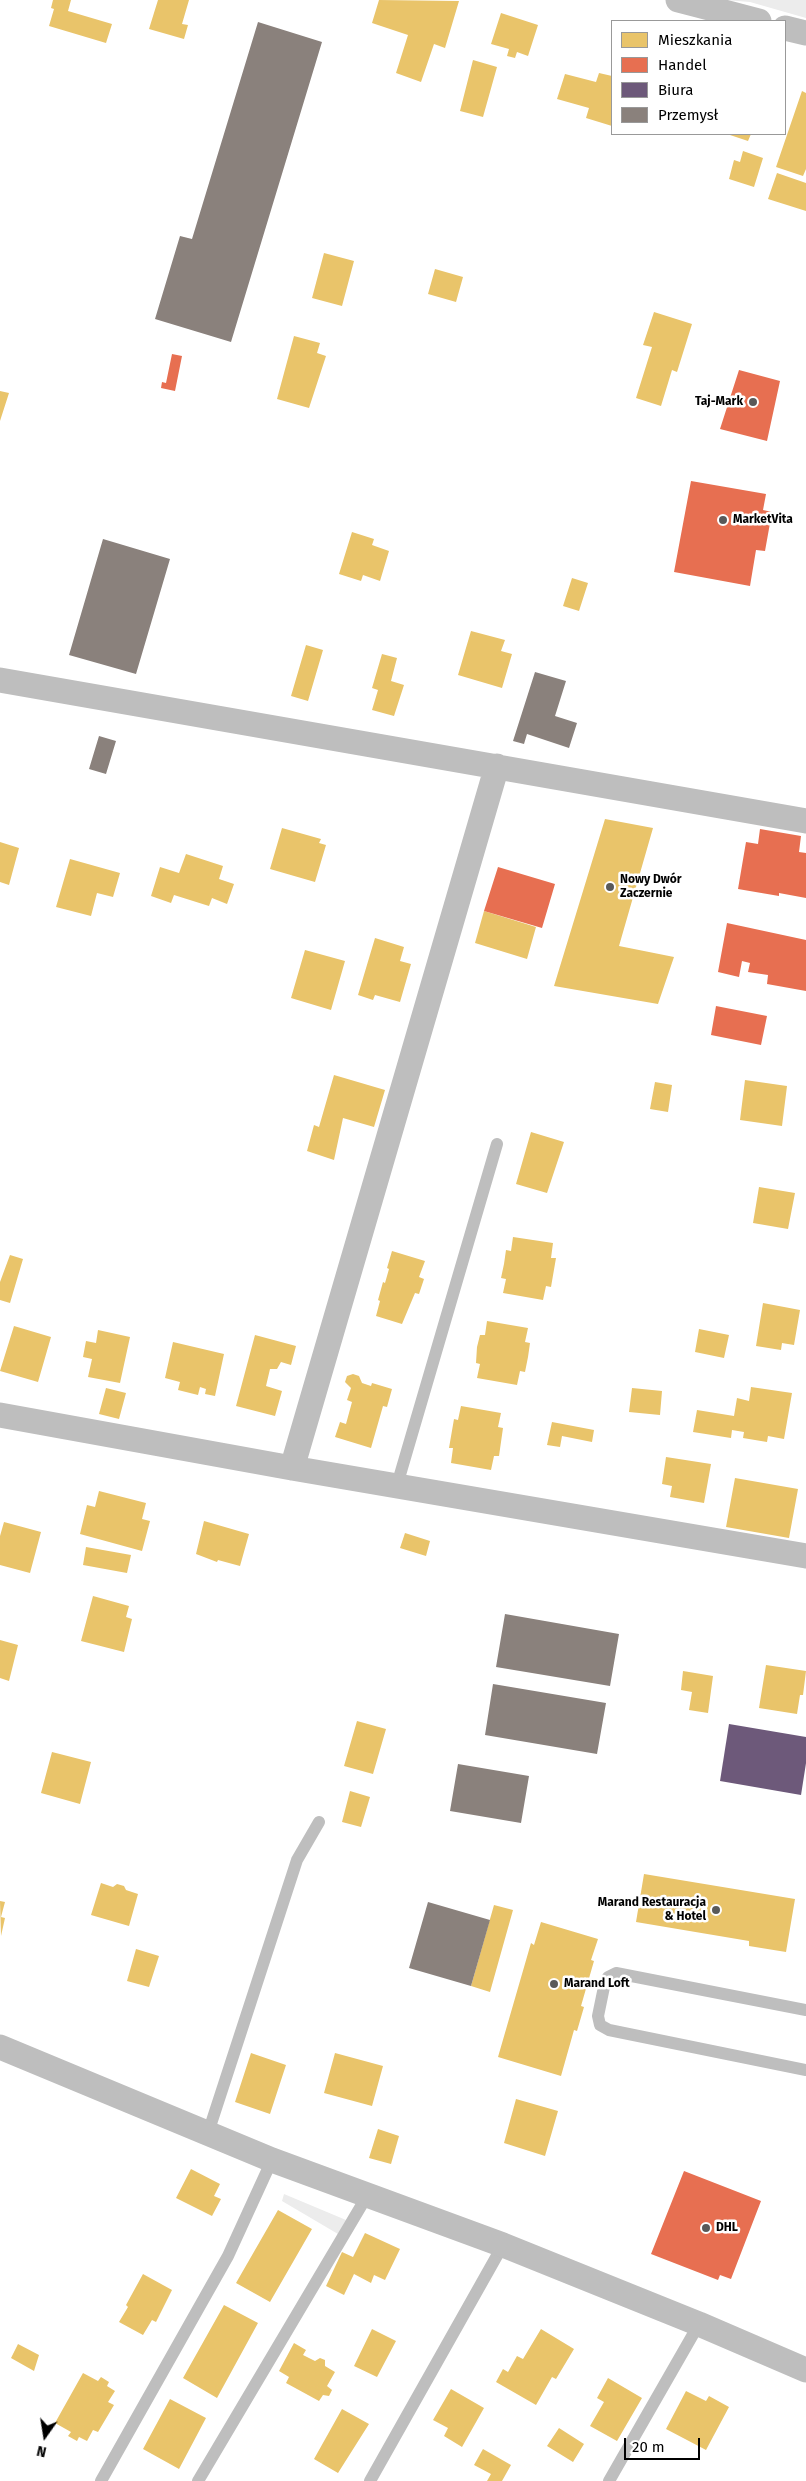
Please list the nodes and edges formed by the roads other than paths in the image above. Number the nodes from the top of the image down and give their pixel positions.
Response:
1 (678, 0) edge
2 (755, 20) edge
3 (786, 28) edge
4 (806, 33) edge
5 (0, 680) edge
6 (497, 766) junction
7 (806, 821) edge
8 (497, 1144) dead end
9 (0, 1415) edge
10 (292, 1468) junction
11 (397, 1485) junction
12 (806, 1556) edge
13 (319, 1822) dead end
14 (806, 2010) edge
15 (0, 2047) edge
16 (806, 2070) edge
17 (208, 2133) junction
18 (272, 2160) junction
19 (367, 2196) junction
20 (504, 2246) junction
21 (699, 2324) junction
22 (806, 2370) edge
23 (101, 2481) edge
24 (198, 2481) edge
25 (370, 2481) edge
26 (609, 2481) edge

1 - 2 street
3 - 4 street
5 - 6 street
6 - 7 street
6 - 10 street
8 - 11 lane
9 - 10 street
10 - 11 street
11 - 12 street
13 - 17 lane
14 - 16 lane
15 - 17 street
17 - 18 street
18 - 19 street
18 - 23 lane
19 - 20 street
19 - 24 lane
20 - 21 street
20 - 25 lane
21 - 22 street
21 - 26 lane

